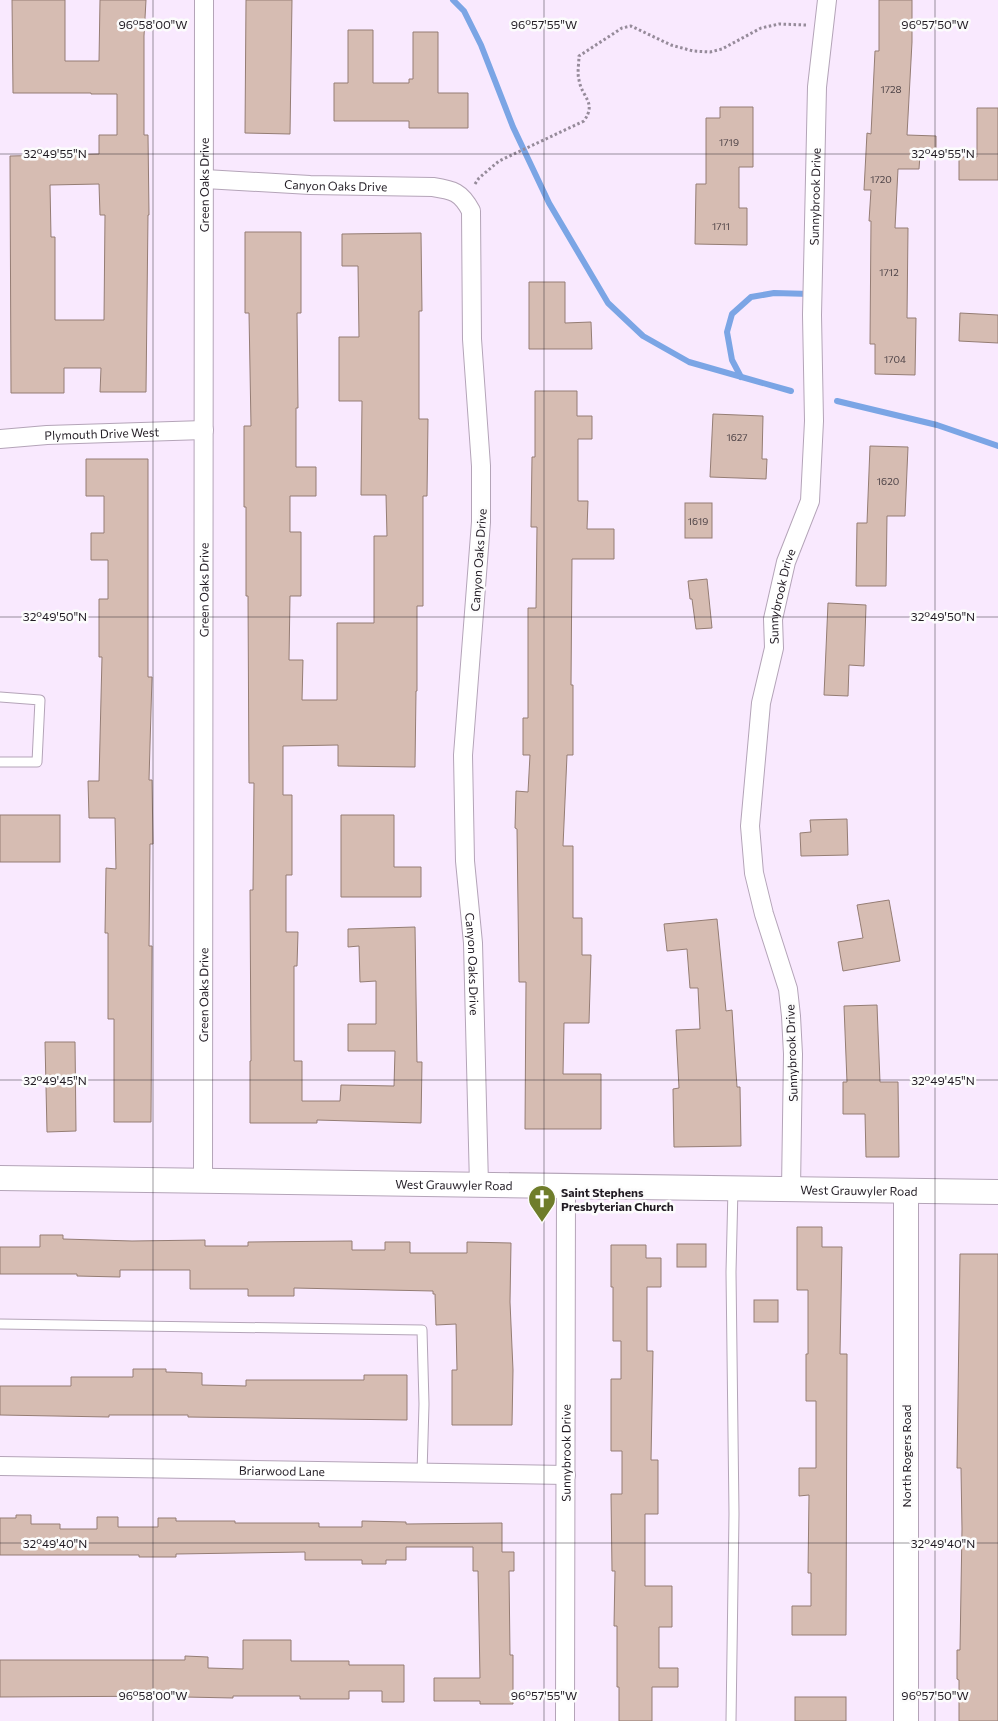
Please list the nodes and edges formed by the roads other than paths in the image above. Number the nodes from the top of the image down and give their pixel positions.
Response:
1 (204, 0) edge
2 (827, 0) edge
3 (205, 179) junction
4 (204, 430) junction
5 (0, 439) edge
6 (0, 697) edge
7 (0, 762) edge
8 (0, 1178) edge
9 (203, 1180) junction
10 (479, 1184) junction
11 (566, 1186) junction
12 (733, 1188) junction
13 (791, 1189) junction
14 (906, 1190) junction
15 (998, 1192) edge
16 (0, 1324) edge
17 (0, 1466) edge
18 (422, 1473) junction
19 (566, 1475) junction
20 (565, 1721) edge
21 (730, 1721) edge
22 (906, 1721) edge

1 - 3 street, Green Oaks Drive
2 - 13 street, Sunnybrook Drive
3 - 4 street, Green Oaks Drive
3 - 10 street, Canyon Oaks Drive
4 - 5 street, Plymouth Drive West
4 - 9 street, Green Oaks Drive
6 - 7 lane
8 - 9 main road, West Grauwyler Road
9 - 10 main road, West Grauwyler Road
10 - 11 main road, West Grauwyler Road
11 - 12 main road, West Grauwyler Road
11 - 19 street, Sunnybrook Drive
12 - 13 main road, West Grauwyler Road
12 - 21 lane
13 - 14 main road, West Grauwyler Road
14 - 15 main road, West Grauwyler Road
14 - 22 main road, North Rogers Road
16 - 18 lane
17 - 18 street, Briarwood Lane
18 - 19 street, Briarwood Lane
19 - 20 street, Sunnybrook Drive

